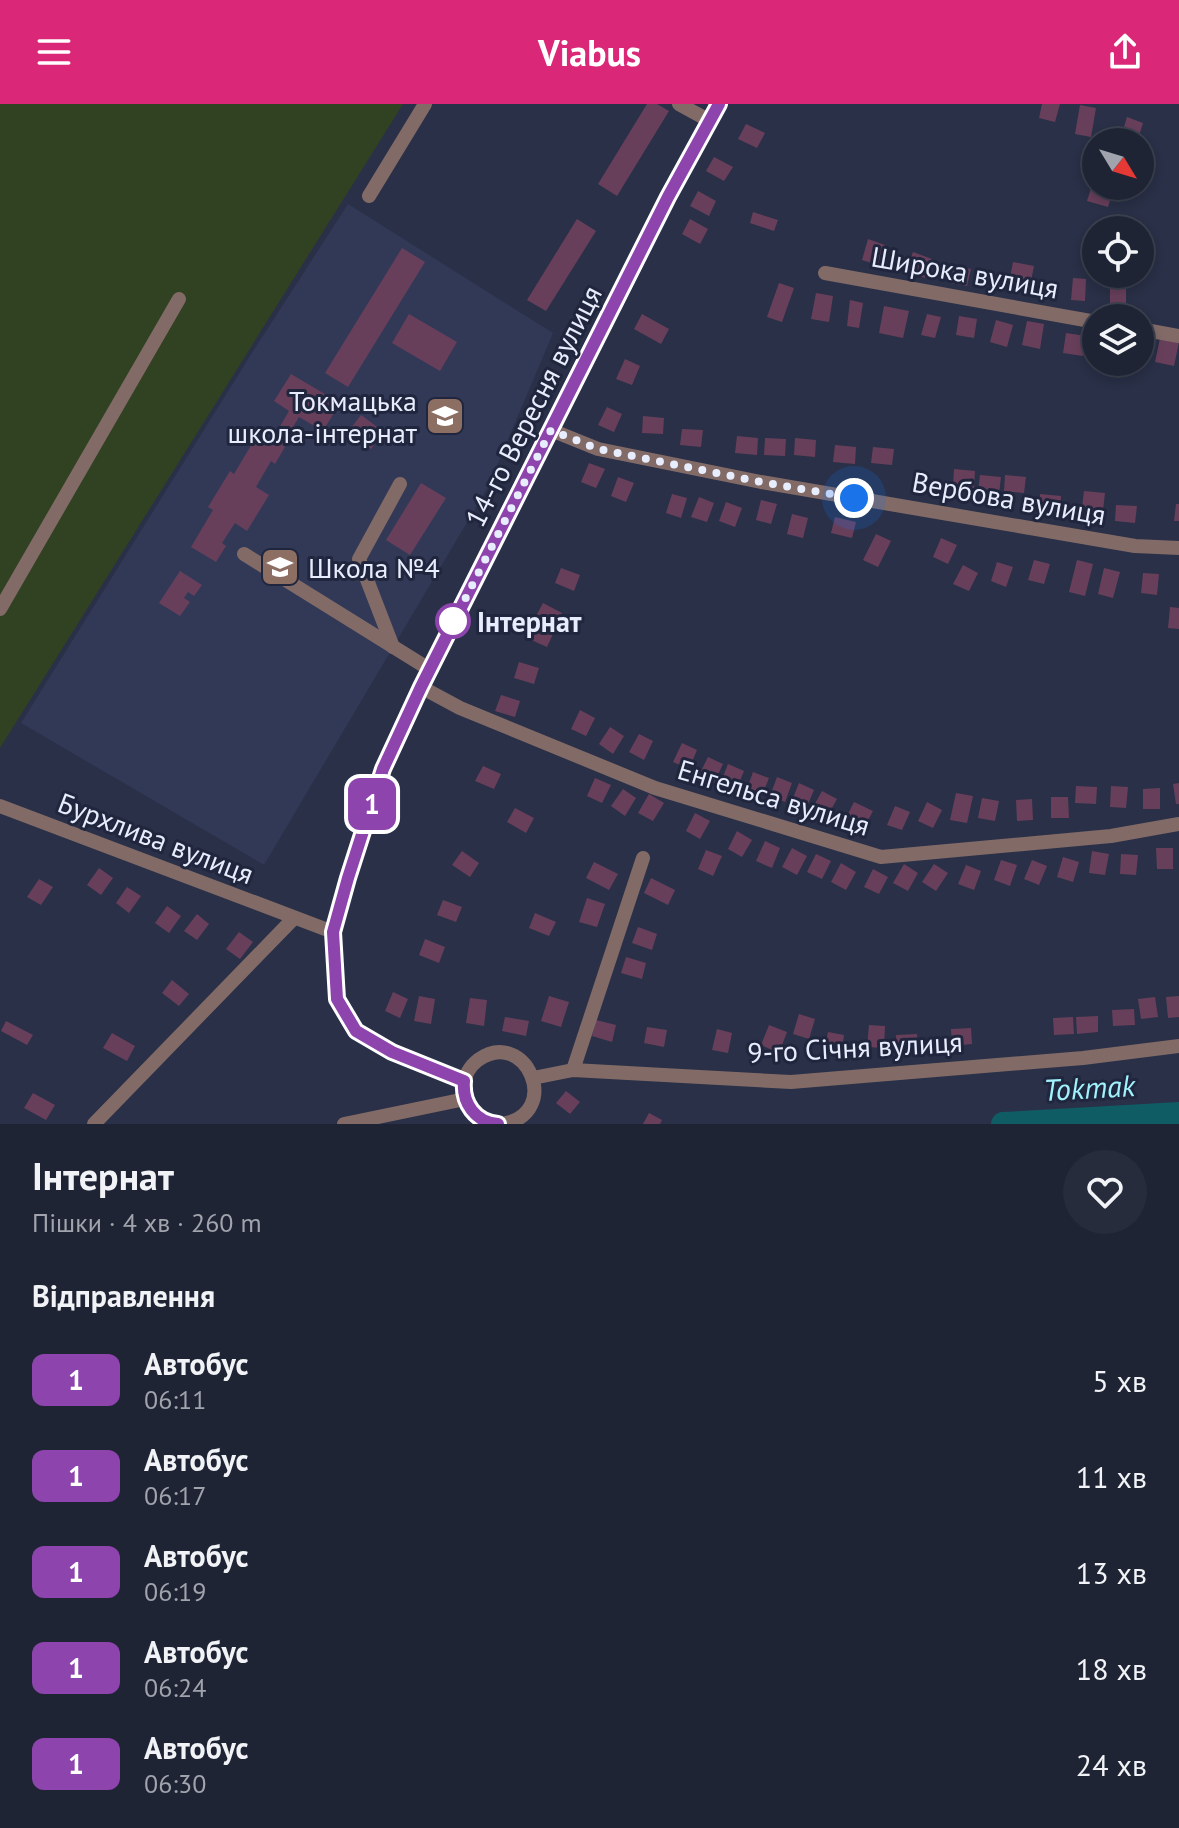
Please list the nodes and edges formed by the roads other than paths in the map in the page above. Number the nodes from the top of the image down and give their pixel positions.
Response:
1 (425, 104) edge
2 (679, 104) edge
3 (719, 104) edge
4 (710, 121) junction
5 (369, 196) dead end
6 (825, 273) dead end
7 (179, 299) dead end
8 (1082, 319) edge
9 (1154, 332) edge
10 (1179, 336) edge
11 (551, 430) junction
12 (400, 484) dead end
13 (1179, 548) edge
14 (244, 554) dead end
15 (0, 609) edge
16 (393, 647) junction
17 (429, 669) junction
18 (421, 687) junction
19 (0, 806) edge
20 (1179, 824) edge
21 (643, 858) dead end
22 (294, 918) junction
23 (333, 932) junction
24 (1179, 1046) edge
25 (573, 1070) junction
26 (533, 1078) junction
27 (464, 1081) junction
28 (465, 1099) junction
29 (94, 1124) edge
30 (344, 1124) edge
31 (491, 1124) edge
32 (500, 1124) edge

1 - 5 street
2 - 4 street
3 - 4 street, 14-го Вересня вулиця
4 - 11 street, 14-го Вересня вулиця
6 - 8 street, Широка вулиця
7 - 15 street
9 - 10 street
11 - 13 street, Вербова вулиця
11 - 17 street, 14-го Вересня вулиця
12 - 16 street
14 - 16 street
16 - 17 street
17 - 18 street, 14-го Вересня вулиця
18 - 20 street, Енгельса вулиця
18 - 23 street, 14-го Вересня вулиця
19 - 22 street, Бурхлива вулиця
21 - 25 street
22 - 23 street, Бурхлива вулиця
22 - 29 street
23 - 27 street, 14-го Вересня вулиця
24 - 25 street, 9-го Січня вулиця
25 - 26 street, 9-го Січня вулиця
26 - 27 street
26 - 32 street
27 - 28 street
28 - 30 street
28 - 31 street
31 - 32 street

